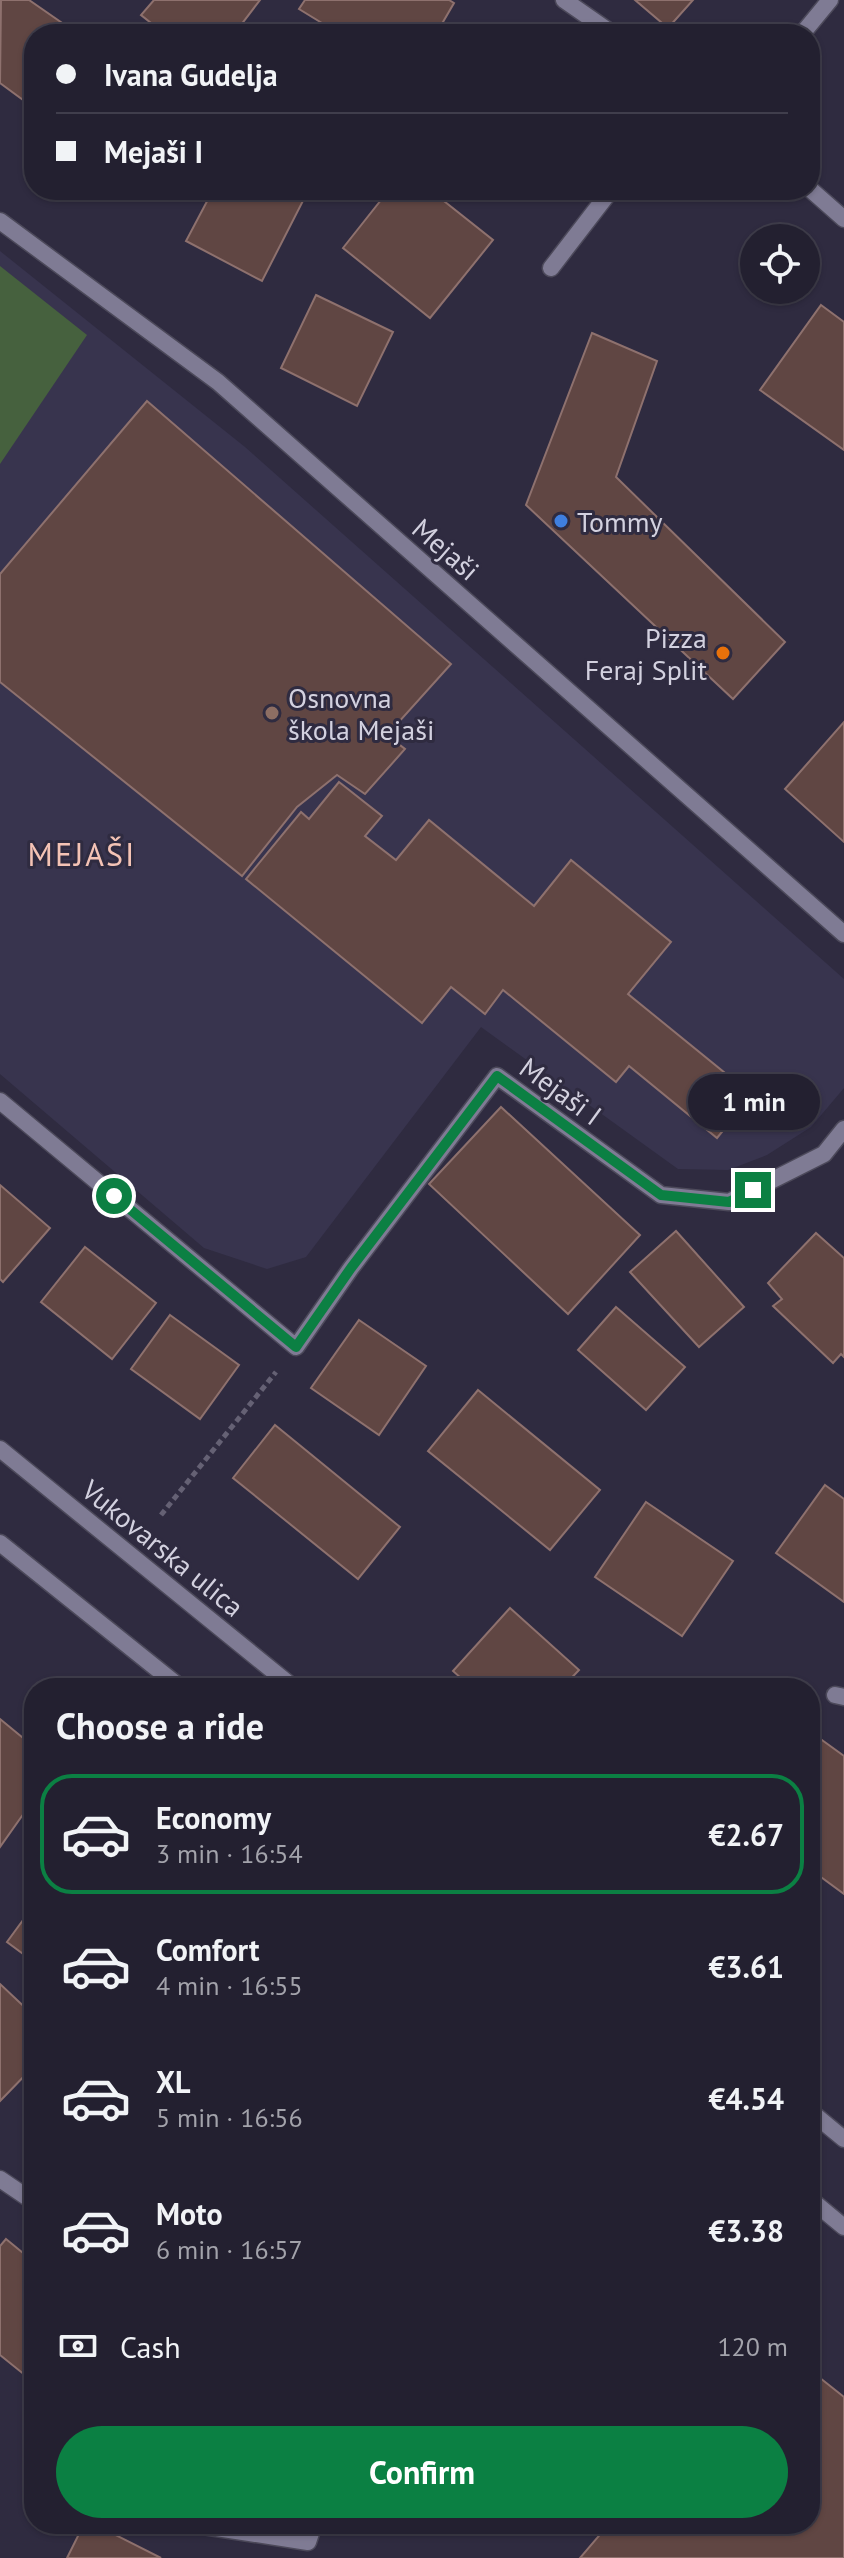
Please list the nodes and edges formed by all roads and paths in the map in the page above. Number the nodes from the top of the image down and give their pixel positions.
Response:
1 (564, 0) edge
2 (830, 0) edge
3 (599, 24) edge
4 (810, 24) edge
5 (820, 198) edge
6 (603, 200) edge
7 (844, 219) edge
8 (0, 221) edge
9 (551, 268) dead end
10 (844, 934) edge
11 (0, 1101) edge
12 (844, 1129) edge
13 (296, 1347) junction
14 (0, 1449) edge
15 (161, 1515) dead end
16 (0, 1543) edge
17 (169, 1678) edge
18 (282, 1678) edge
19 (820, 2119) edge
20 (844, 2139) edge
21 (0, 2179) edge
22 (24, 2195) edge
23 (820, 2207) edge
24 (844, 2227) edge
25 (256, 2534) edge
26 (311, 2534) edge

1 - 3 street
2 - 4 street
5 - 7 street
6 - 9 street
8 - 10 street, Mejaši
11 - 13 street
12 - 13 street, Mejaši I
13 - 15 path
14 - 18 street, Vukovarska ulica
16 - 17 street
19 - 20 street
21 - 22 street
23 - 24 street
25 - 26 street

